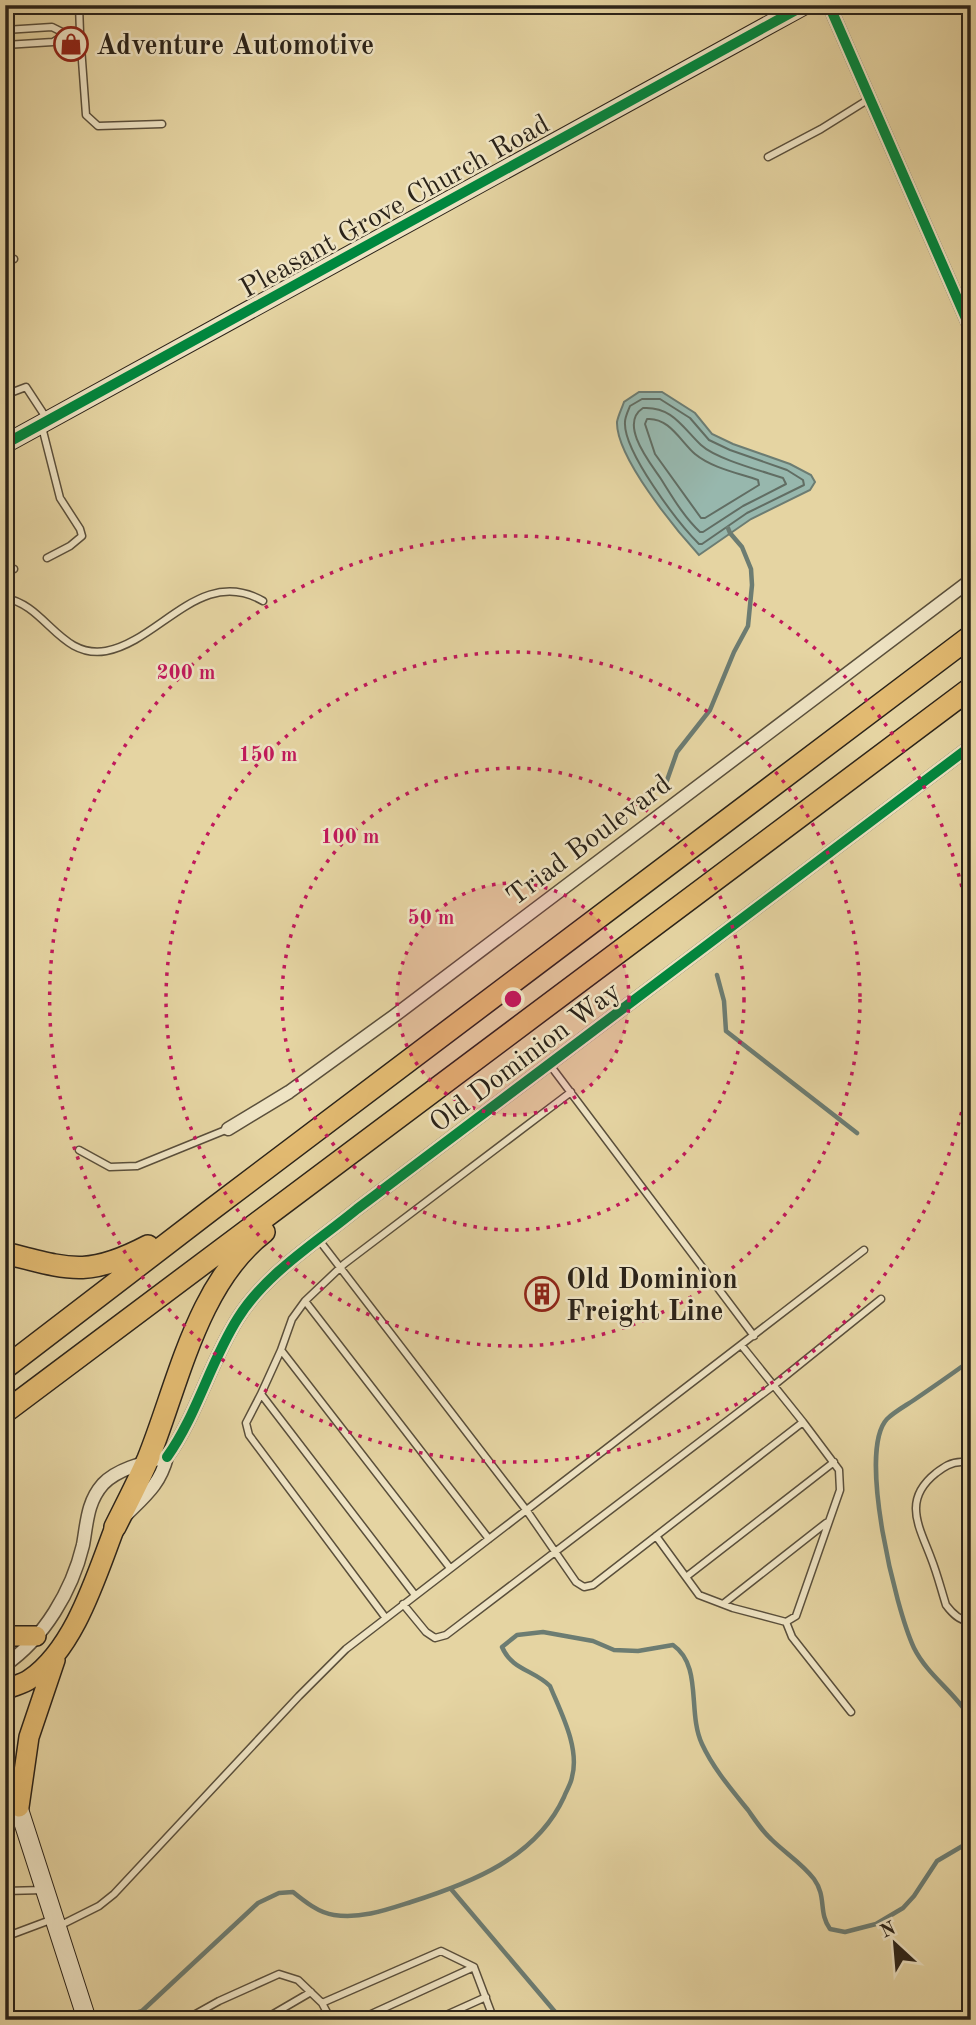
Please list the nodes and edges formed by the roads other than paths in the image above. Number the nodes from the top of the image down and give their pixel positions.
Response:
1 (79, 5) edge
2 (829, 5) edge
3 (796, 7) edge
4 (5, 30) edge
5 (80, 33) junction
6 (66, 34) junction
7 (5, 45) edge
8 (870, 99) junction
9 (162, 124) dead end
10 (768, 157) dead end
11 (5, 260) edge
12 (14, 260) dead end
13 (971, 330) edge
14 (5, 396) edge
15 (45, 423) junction
16 (5, 444) edge
17 (47, 558) dead end
18 (14, 569) dead end
19 (5, 570) edge
20 (971, 580) edge
21 (5, 598) edge
22 (263, 601) dead end
23 (971, 636) edge
24 (971, 688) edge
25 (971, 746) edge
26 (550, 1065) junction
27 (571, 1092) junction
28 (390, 1123) junction
29 (228, 1129) joint
30 (79, 1150) dead end
31 (211, 1210) junction
32 (319, 1240) junction
33 (864, 1250) dead end
34 (5, 1253) edge
35 (341, 1269) junction
36 (881, 1299) dead end
37 (305, 1301) junction
38 (754, 1336) junction
39 (742, 1346) junction
40 (281, 1350) junction
41 (5, 1368) edge
42 (773, 1386) junction
43 (261, 1394) junction
44 (5, 1412) edge
45 (803, 1422) junction
46 (157, 1459) junction
47 (834, 1462) junction
48 (961, 1462) dead end
49 (527, 1511) junction
50 (828, 1522) junction
51 (115, 1527) joint
52 (656, 1536) junction
53 (489, 1539) junction
54 (555, 1552) junction
55 (450, 1568) junction
56 (686, 1577) junction
57 (415, 1595) junction
58 (403, 1604) junction
59 (723, 1604) junction
60 (385, 1617) junction
61 (971, 1621) edge
62 (786, 1622) junction
63 (5, 1636) edge
64 (36, 1636) junction
65 (59, 1649) junction
66 (5, 1665) edge
67 (5, 1689) edge
68 (851, 1712) dead end
69 (5, 1766) edge
70 (19, 1814) junction
71 (5, 1826) edge
72 (46, 1889) junction
73 (5, 1892) edge
74 (56, 1923) junction
75 (5, 1937) edge
76 (474, 1967) junction
77 (311, 1993) junction
78 (486, 1997) junction
79 (322, 2003) junction
80 (87, 2020) edge
81 (184, 2020) edge
82 (263, 2020) edge
83 (331, 2020) edge
84 (358, 2020) edge
85 (436, 2020) edge
86 (494, 2020) edge
87 (517, 2020) edge
88 (532, 2020) edge

1 - 5 lane
2 - 8 street
3 - 15 street, Pleasant Grove Church Road
4 - 6 lane
5 - 6 lane
5 - 9 lane
6 - 7 lane
8 - 10 lane
8 - 13 street
11 - 12 lane
14 - 15 lane
15 - 16 street, Pleasant Grove Church Road
15 - 17 lane
18 - 19 lane
20 - 29 street, Triad Boulevard
21 - 22 lane
23 - 31 highway
24 - 28 highway
25 - 26 street, Old Dominion Way
26 - 27 lane
26 - 32 street, Old Dominion Way
27 - 35 lane
27 - 38 lane
28 - 44 highway
28 - 46 highway
29 - 30 lane
31 - 34 highway
31 - 41 highway
32 - 35 lane
32 - 46 street, Old Dominion Way
33 - 38 lane
35 - 37 lane
35 - 49 lane
36 - 42 lane
37 - 40 lane
37 - 53 lane
38 - 39 lane
39 - 42 lane
39 - 49 lane
40 - 43 lane
40 - 55 lane
42 - 45 lane
42 - 54 lane
43 - 57 lane
43 - 60 lane
45 - 47 lane
45 - 52 lane
46 - 51 highway
46 - 64 street
47 - 50 lane
47 - 56 lane
48 - 61 lane
49 - 53 lane
49 - 54 lane
50 - 59 lane
50 - 62 lane
51 - 65 main road
52 - 54 lane
52 - 56 lane
53 - 55 lane
54 - 58 lane
55 - 57 lane
56 - 59 lane
57 - 58 lane
58 - 60 lane
59 - 62 lane
60 - 74 lane
62 - 68 lane
63 - 64 main road
64 - 66 street
65 - 67 main road
65 - 70 main road
69 - 70 street
70 - 71 lane
70 - 72 street
72 - 73 lane
72 - 74 street
74 - 75 lane
74 - 80 street
76 - 78 lane
76 - 79 lane
76 - 84 lane
77 - 79 lane
77 - 81 lane
77 - 82 lane
78 - 85 lane
78 - 86 lane
79 - 83 lane
87 - 88 lane

